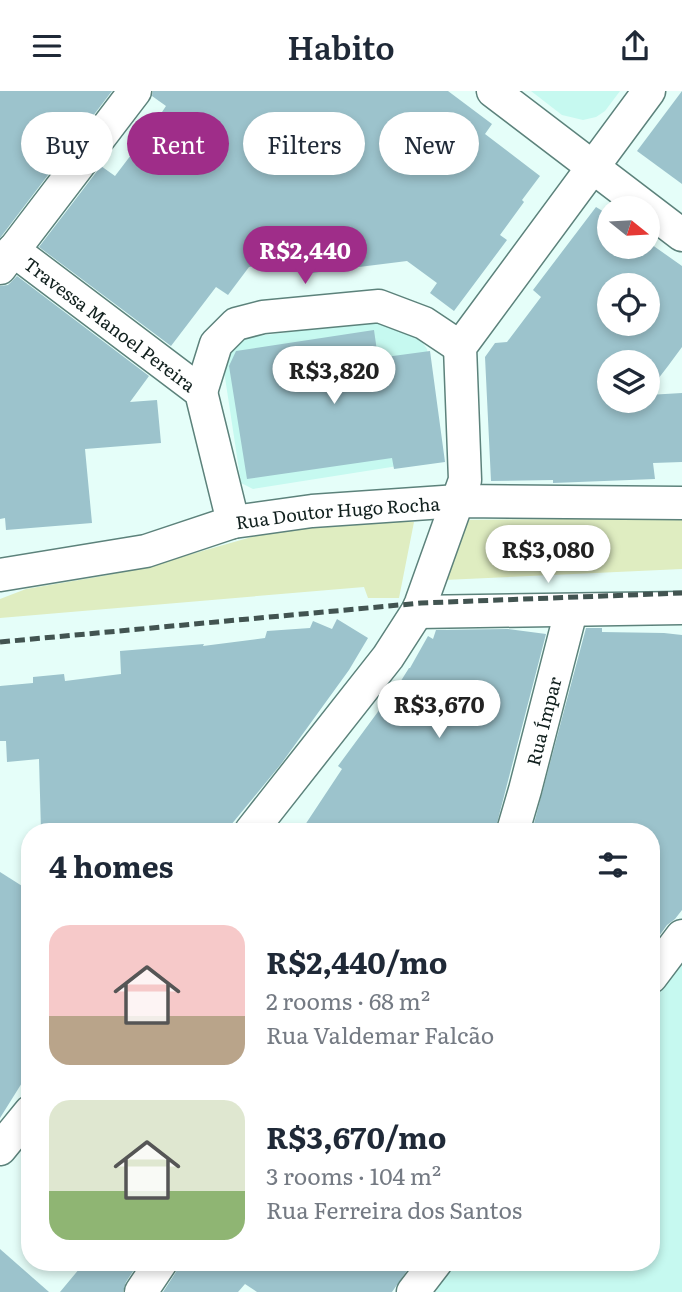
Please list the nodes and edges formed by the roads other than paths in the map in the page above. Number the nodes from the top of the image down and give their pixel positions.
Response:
1 (135, 91) edge
2 (493, 91) edge
3 (649, 91) edge
4 (594, 166) junction
5 (682, 235) edge
6 (6, 259) edge
7 (460, 347) junction
8 (201, 392) junction
9 (458, 501) junction
10 (682, 503) edge
11 (233, 522) junction
12 (0, 575) edge
13 (682, 608) edge
14 (571, 611) junction
15 (417, 613) junction
16 (257, 823) edge
17 (515, 823) edge
18 (682, 936) edge
19 (660, 965) edge
20 (21, 1123) edge
21 (0, 1149) edge
22 (155, 1271) edge
23 (429, 1271) edge
24 (141, 1292) edge
25 (413, 1292) edge

1 - 6 street
2 - 4 street
3 - 4 street
4 - 5 street
4 - 7 street
6 - 8 street, Travessa Manoel Pereira
7 - 8 street
7 - 9 street
8 - 11 street, Travessa Manoel Pereira
9 - 10 street, Rua Doutor Hugo Rocha
9 - 11 street, Rua Doutor Hugo Rocha
9 - 15 street
11 - 12 street, Rua Doutor Hugo Rocha
13 - 14 street
14 - 15 street
14 - 17 street, Rua Ímpar
15 - 16 street
18 - 19 street
20 - 21 street
22 - 24 street
23 - 25 street

